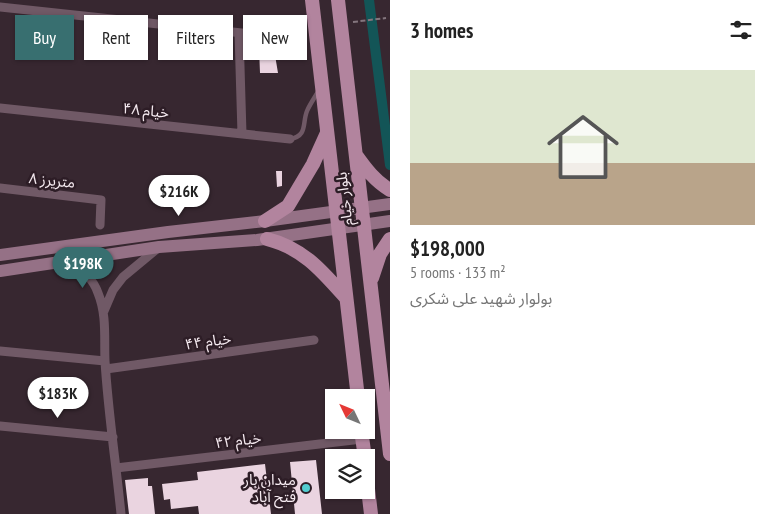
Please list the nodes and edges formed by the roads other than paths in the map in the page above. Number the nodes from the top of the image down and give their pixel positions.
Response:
1 (312, 0) edge
2 (338, 0) edge
3 (0, 7) edge
4 (239, 33) junction
5 (243, 33) edge
6 (322, 84) junction
7 (0, 108) edge
8 (328, 132) junction
9 (242, 134) junction
10 (290, 139) joint
11 (355, 155) junction
12 (0, 188) edge
13 (390, 190) edge
14 (390, 204) edge
15 (362, 208) junction
16 (336, 212) junction
17 (265, 221) junction
18 (390, 221) edge
19 (363, 225) junction
20 (100, 226) dead end
21 (338, 228) junction
22 (267, 239) junction
23 (390, 239) edge
24 (159, 247) junction
25 (0, 255) edge
26 (68, 260) junction
27 (0, 271) edge
28 (370, 281) junction
29 (346, 298) junction
30 (104, 311) junction
31 (314, 340) dead end
32 (0, 351) edge
33 (106, 365) junction
34 (357, 389) edge
35 (0, 426) edge
36 (113, 437) junction
37 (326, 439) edge
38 (390, 454) edge
39 (116, 468) junction
40 (369, 499) edge
41 (121, 514) edge
42 (371, 514) edge

1 - 6 main road, بلوار خیام
2 - 11 main road, بلوار خیام
3 - 4 street
4 - 5 street
4 - 9 street
6 - 8 main road, بلوار خیام
6 - 10 lane
7 - 9 street, خیام ۴۸
8 - 16 main road, بلوار خیام
8 - 17 main road
9 - 10 street, خیام ۴۸
11 - 13 main road
11 - 15 main road, بلوار خیام
12 - 20 street, ۸ متریرز
14 - 15 main road
15 - 16 main road
15 - 19 main road, بلوار خیام
16 - 17 main road
16 - 21 main road, بلوار خیام
17 - 25 main road
18 - 19 main road
19 - 21 main road
19 - 28 main road, بلوار خیام
21 - 22 main road
21 - 29 main road, بلوار خیام
22 - 24 main road
22 - 29 main road
23 - 28 main road
24 - 26 main road
24 - 30 street
26 - 27 main road
26 - 30 street
28 - 38 main road, بلوار خیام
29 - 34 main road, بلوار خیام
30 - 33 street
31 - 33 street, خیام ۴۴
32 - 33 street, خیام ۴۴
33 - 36 street
35 - 36 street
36 - 39 street
37 - 39 street, خیام ۴۲
39 - 41 street
40 - 42 main road

